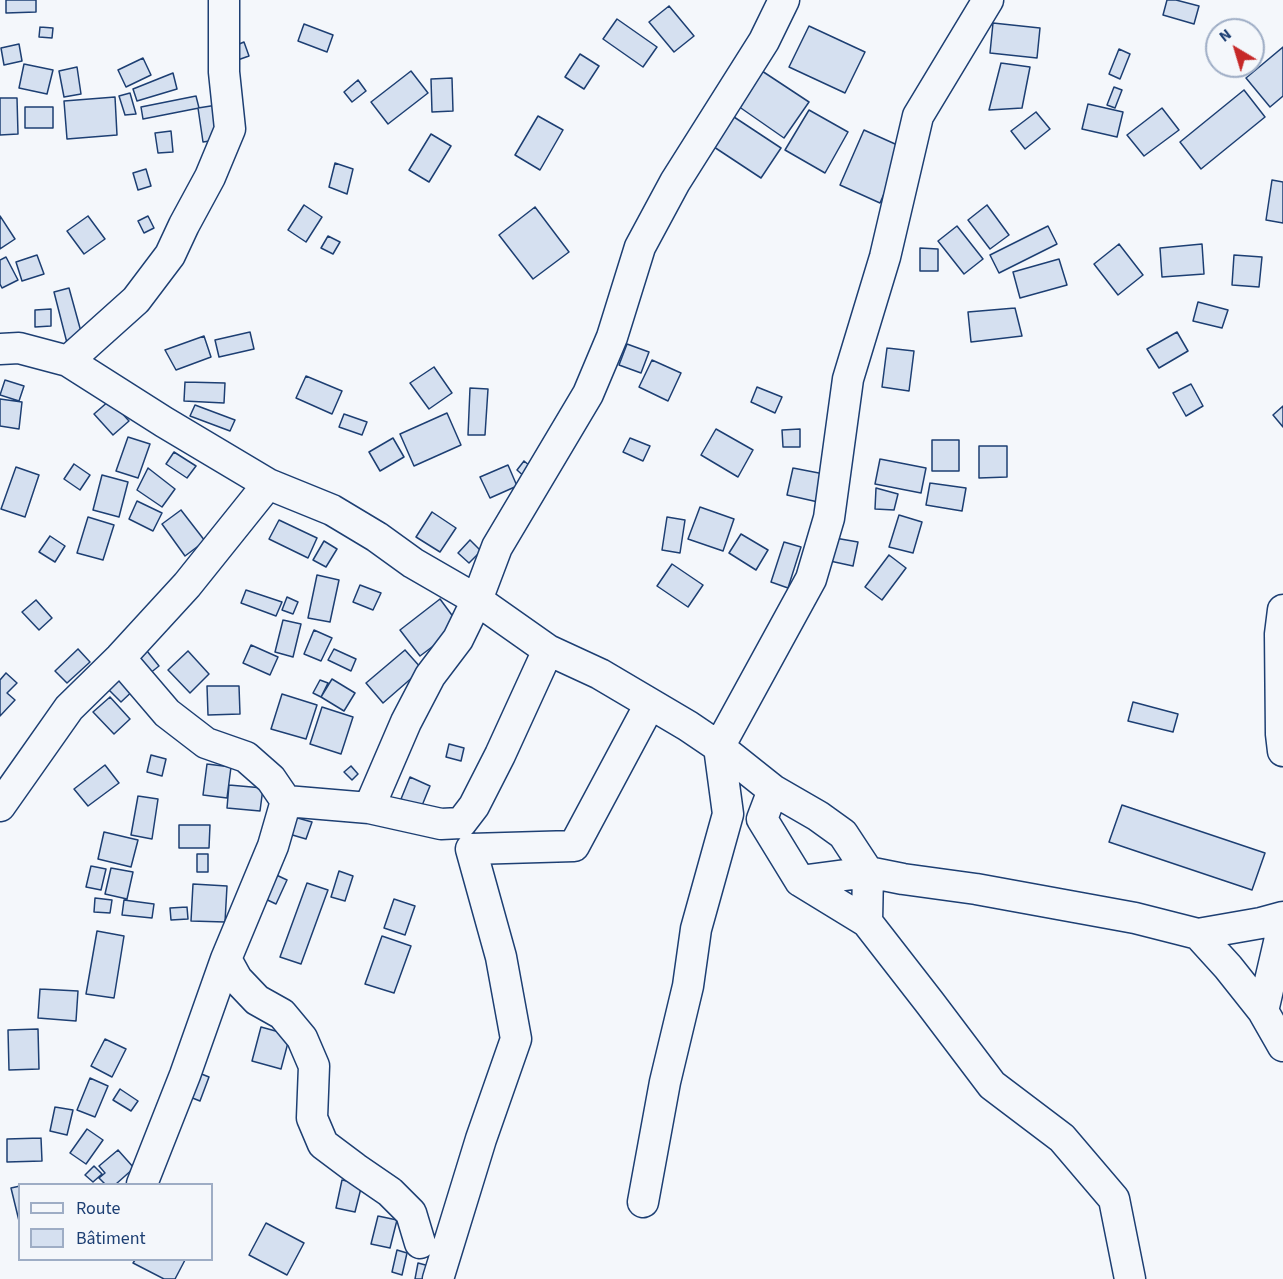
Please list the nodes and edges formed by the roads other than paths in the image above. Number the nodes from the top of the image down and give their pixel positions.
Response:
1 (224, 0) edge
2 (784, 0) edge
3 (988, 0) edge
4 (0, 349) edge
5 (68, 361) junction
6 (268, 484) junction
7 (477, 600) junction
8 (1283, 610) edge
9 (548, 650) junction
10 (120, 658) junction
11 (650, 704) junction
12 (1282, 740) edge
13 (720, 747) junction
14 (772, 790) junction
15 (286, 801) junction
16 (0, 806) edge
17 (369, 808) junction
18 (868, 872) junction
19 (800, 881) junction
20 (1283, 917) edge
21 (867, 922) junction
22 (1283, 926) edge
23 (1198, 934) junction
24 (225, 960) junction
25 (212, 998) junction
26 (257, 1000) junction
27 (1263, 1011) junction
28 (1283, 1046) edge
29 (143, 1183) edge
30 (643, 1202) dead end
31 (420, 1244) dead end
32 (438, 1279) edge
33 (1130, 1279) edge

1 - 5 street
2 - 7 street
3 - 13 street
4 - 5 street
5 - 6 street
6 - 7 street
6 - 10 street
7 - 9 street
7 - 17 street
8 - 12 street
9 - 11 street
9 - 17 street
10 - 15 street
10 - 16 street
11 - 13 street
11 - 32 street
13 - 14 street
13 - 30 street
14 - 18 street
14 - 19 street
15 - 17 street
15 - 24 street
18 - 19 street
18 - 21 street
18 - 23 street
19 - 21 street
20 - 23 street
21 - 33 street
22 - 27 street
23 - 27 street
24 - 25 street
24 - 26 street
25 - 26 street
25 - 29 street
26 - 31 street
27 - 28 street

